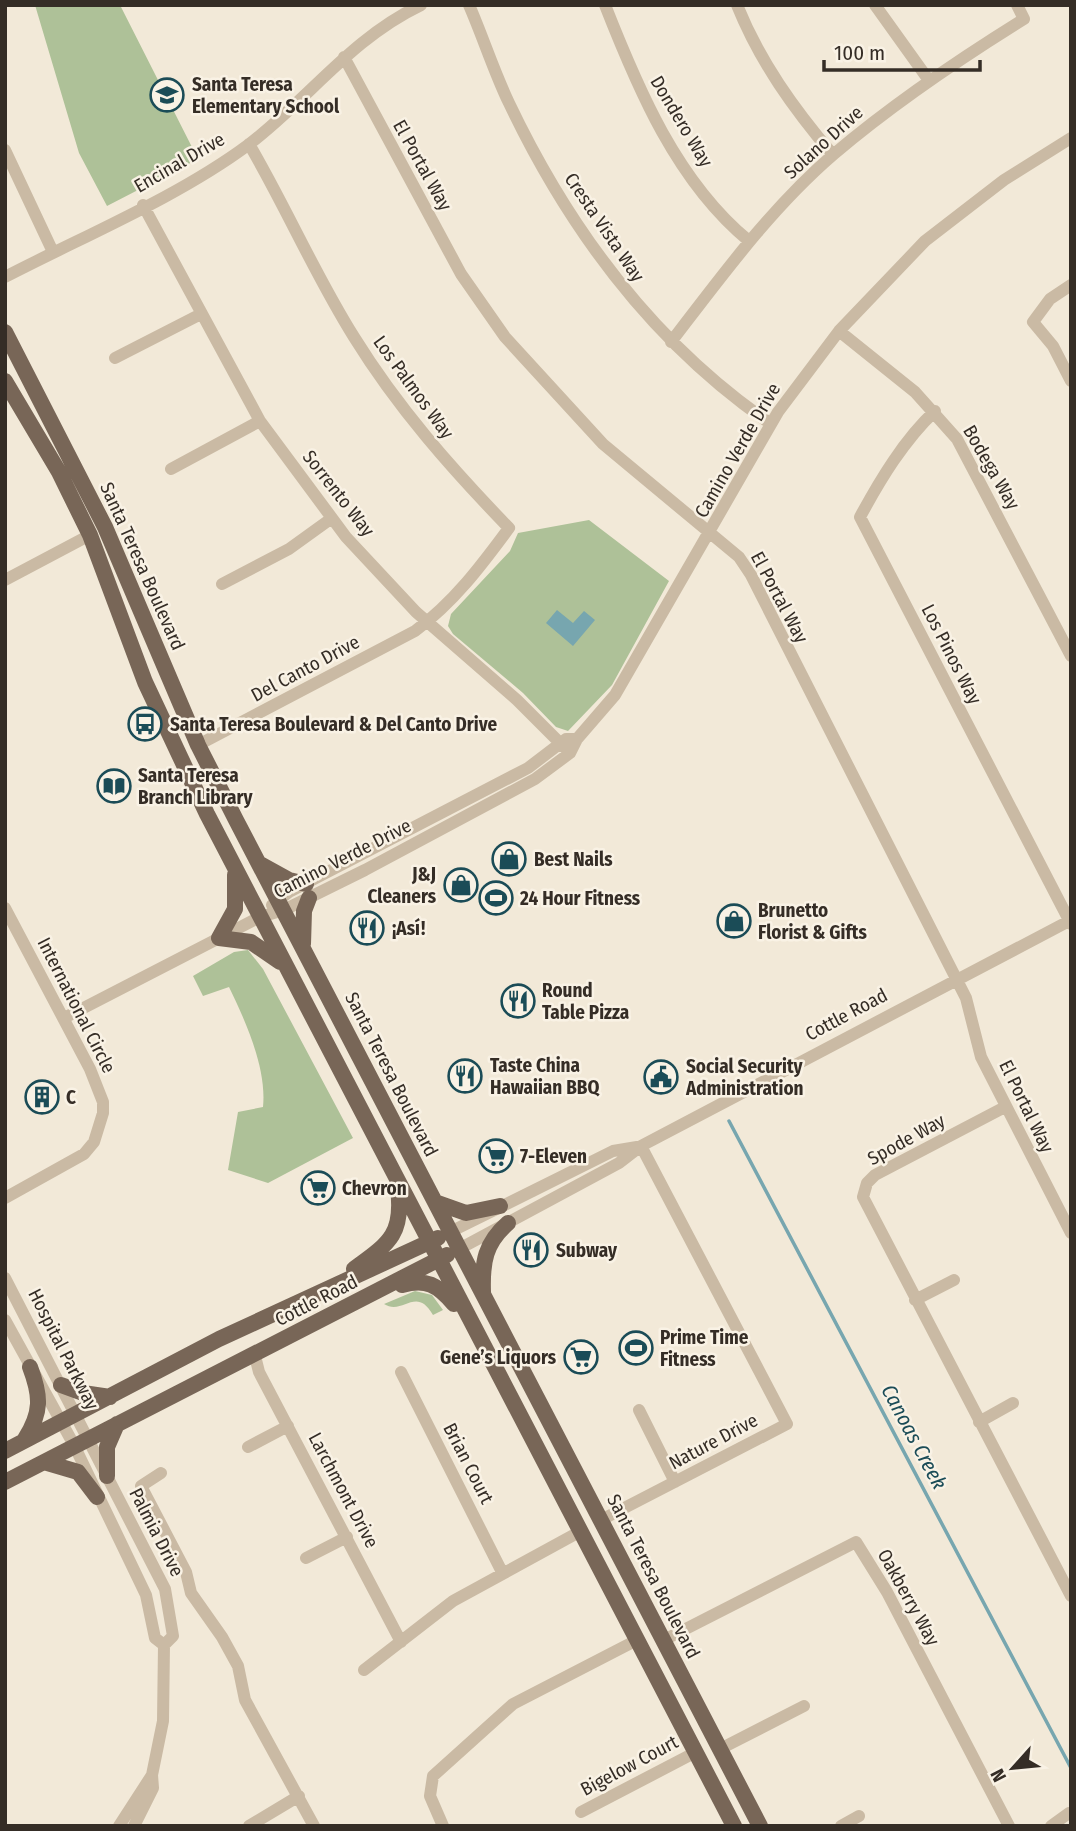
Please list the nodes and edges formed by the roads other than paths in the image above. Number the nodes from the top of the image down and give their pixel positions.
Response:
1 (421, 5) edge
2 (469, 5) edge
3 (605, 5) edge
4 (737, 5) edge
5 (875, 5) edge
6 (1017, 5) edge
7 (344, 57) junction
8 (928, 79) junction
9 (1071, 138) edge
10 (249, 144) junction
11 (5, 150) edge
12 (833, 155) junction
13 (143, 205) junction
14 (749, 241) junction
15 (53, 252) junction
16 (5, 277) edge
17 (1071, 285) edge
18 (201, 314) junction
19 (839, 331) junction
20 (5, 332) edge
21 (671, 342) junction
22 (115, 358) dead end
23 (5, 381) edge
24 (1071, 381) edge
25 (934, 411) junction
26 (260, 421) junction
27 (771, 424) junction
28 (171, 469) dead end
29 (332, 518) junction
30 (711, 533) junction
31 (90, 535) junction
32 (5, 580) edge
33 (222, 584) dead end
34 (427, 622) junction
35 (1071, 656) edge
36 (198, 745) junction
37 (565, 749) junction
38 (258, 863) junction
39 (235, 869) junction
40 (307, 891) junction
41 (281, 904) junction
42 (5, 908) edge
43 (260, 917) junction
44 (1070, 922) edge
45 (219, 938) junction
46 (303, 947) junction
47 (285, 965) junction
48 (957, 980) junction
49 (64, 1018) junction
50 (1005, 1107) junction
51 (641, 1146) junction
52 (397, 1180) junction
53 (5, 1198) edge
54 (435, 1202) junction
55 (500, 1206) junction
56 (508, 1223) junction
57 (450, 1232) junction
58 (1071, 1233) edge
59 (429, 1243) junction
60 (459, 1249) junction
61 (438, 1260) junction
62 (5, 1278) edge
63 (954, 1280) dead end
64 (331, 1286) junction
65 (372, 1294) junction
66 (483, 1294) junction
67 (915, 1300) junction
68 (5, 1320) edge
69 (471, 1325) junction
70 (255, 1356) junction
71 (30, 1367) junction
72 (401, 1372) dead end
73 (61, 1385) junction
74 (110, 1397) junction
75 (1013, 1404) dead end
76 (639, 1410) dead end
77 (69, 1418) junction
78 (979, 1422) junction
79 (117, 1423) junction
80 (288, 1426) junction
81 (24, 1441) junction
82 (81, 1442) junction
83 (248, 1447) dead end
84 (5, 1451) edge
85 (44, 1461) junction
86 (161, 1473) dead end
87 (107, 1476) junction
88 (5, 1482) edge
89 (675, 1482) junction
90 (97, 1497) junction
91 (601, 1520) junction
92 (581, 1531) junction
93 (346, 1537) junction
94 (306, 1558) dead end
95 (502, 1572) junction
96 (1069, 1589) edge
97 (655, 1623) junction
98 (638, 1640) junction
99 (664, 1640) junction
100 (401, 1642) junction
101 (164, 1645) junction
102 (364, 1670) dead end
103 (804, 1706) dead end
104 (720, 1749) junction
105 (696, 1752) junction
106 (152, 1775) junction
107 (299, 1796) junction
108 (581, 1812) dead end
109 (1069, 1813) dead end
110 (859, 1816) dead end
111 (732, 1822) edge
112 (118, 1826) edge
113 (134, 1826) edge
114 (249, 1826) edge
115 (314, 1826) edge
116 (443, 1826) edge
117 (760, 1826) edge
118 (841, 1826) edge
119 (1009, 1826) edge
120 (1051, 1826) edge

1 - 7 street, Encinal Drive
2 - 21 street, Cresta Vista Way
3 - 14 street, Dondero Way
4 - 12 street
5 - 8 street
6 - 8 street, Solano Drive
7 - 10 street, Encinal Drive
7 - 30 street, El Portal Way
8 - 12 street, Solano Drive
9 - 19 street, Camino Verde Drive
10 - 13 street, Encinal Drive
10 - 34 street, Los Palmos Way
11 - 15 street
12 - 14 street, Solano Drive
13 - 15 street, Encinal Drive
13 - 18 street, Sorrento Way
14 - 21 street, Solano Drive
15 - 16 street, Encinal Drive
17 - 24 street
18 - 22 street
18 - 26 street, Sorrento Way
19 - 25 street, Bodega Way
19 - 27 street, Camino Verde Drive
20 - 36 main road, Santa Teresa Boulevard
21 - 27 street, Cresta Vista Way
23 - 31 main road, Santa Teresa Boulevard
25 - 35 street, Bodega Way
25 - 44 street, Los Pinos Way
26 - 28 street
26 - 29 street, Sorrento Way
27 - 30 street, Camino Verde Drive
29 - 33 street
29 - 34 street, Sorrento Way
30 - 37 street, Camino Verde Drive
30 - 48 street, El Portal Way
31 - 32 street
31 - 39 main road, Santa Teresa Boulevard
34 - 36 street, Del Canto Drive
34 - 37 street, Sorrento Way
36 - 38 main road, Santa Teresa Boulevard
37 - 40 street, Camino Verde Drive
38 - 40 main road
38 - 41 main road, Santa Teresa Boulevard
39 - 43 main road, Santa Teresa Boulevard
39 - 45 main road
40 - 41 street, Camino Verde Drive
40 - 46 main road
41 - 43 street, Camino Verde Drive
41 - 46 main road, Santa Teresa Boulevard
42 - 49 street, International Circle
43 - 45 street, Camino Verde Drive
43 - 47 main road, Santa Teresa Boulevard
44 - 48 street, Cottle Road
45 - 47 main road
45 - 49 street, Camino Verde Drive
46 - 54 main road, Santa Teresa Boulevard
47 - 52 main road, Santa Teresa Boulevard
48 - 50 street, El Portal Way
48 - 51 street, Cottle Road
49 - 53 street, International Circle
50 - 58 street, El Portal Way
50 - 67 street, Spode Way
51 - 55 street, Cottle Road
51 - 56 street, Cottle Road
51 - 89 street, Nature Drive
52 - 59 main road, Santa Teresa Boulevard
52 - 64 main road
54 - 55 main road
54 - 57 main road, Santa Teresa Boulevard
55 - 57 street, Cottle Road
56 - 60 street, Cottle Road
56 - 66 main road
57 - 59 main road, Cottle Road
57 - 60 main road, Santa Teresa Boulevard
59 - 61 main road, Santa Teresa Boulevard
59 - 64 main road, Cottle Road
60 - 61 main road, Cottle Road
60 - 66 main road, Santa Teresa Boulevard
61 - 65 main road, Cottle Road
61 - 69 main road, Santa Teresa Boulevard
62 - 73 street, Hospital Parkway
63 - 67 street
64 - 74 main road, Cottle Road
65 - 69 main road
65 - 70 main road, Cottle Road
66 - 91 main road, Santa Teresa Boulevard
67 - 78 street, Spode Way
68 - 71 street, Hospital Parkway
69 - 92 main road, Santa Teresa Boulevard
70 - 79 main road, Cottle Road
70 - 80 street, Larchmont Drive
71 - 77 street, Hospital Parkway
71 - 81 main road
72 - 95 street, Brian Court
73 - 74 main road
73 - 77 street, Hospital Parkway
74 - 77 main road, Cottle Road
75 - 78 street
76 - 89 street
77 - 81 main road, Cottle Road
77 - 82 street, Hospital Parkway
78 - 96 street, Spode Way
79 - 82 main road, Cottle Road
79 - 87 main road
80 - 83 street
80 - 93 street, Larchmont Drive
81 - 84 main road, Cottle Road
82 - 85 main road, Cottle Road
82 - 87 street, Palmia Drive
82 - 90 street, Palmia Drive
85 - 88 main road, Cottle Road
85 - 90 main road
86 - 107 street
87 - 101 street, Palmia Drive
89 - 91 street, Nature Drive
90 - 101 street, Palmia Drive
91 - 97 main road, Santa Teresa Boulevard
92 - 95 street
92 - 97 main road
92 - 98 main road, Santa Teresa Boulevard
93 - 94 street
93 - 100 street, Larchmont Drive
95 - 100 street
97 - 99 main road, Santa Teresa Boulevard
98 - 105 main road, Santa Teresa Boulevard
98 - 116 street
99 - 104 main road, Santa Teresa Boulevard
99 - 119 street, Oakberry Way
100 - 102 street
101 - 106 street, Palmia Drive
103 - 104 street
104 - 117 main road, Santa Teresa Boulevard
105 - 108 street, Bigelow Court
105 - 111 main road, Santa Teresa Boulevard
106 - 112 street, Palmia Drive
106 - 113 street, Palmia Drive
107 - 114 street
107 - 115 street
109 - 120 street
110 - 118 street

